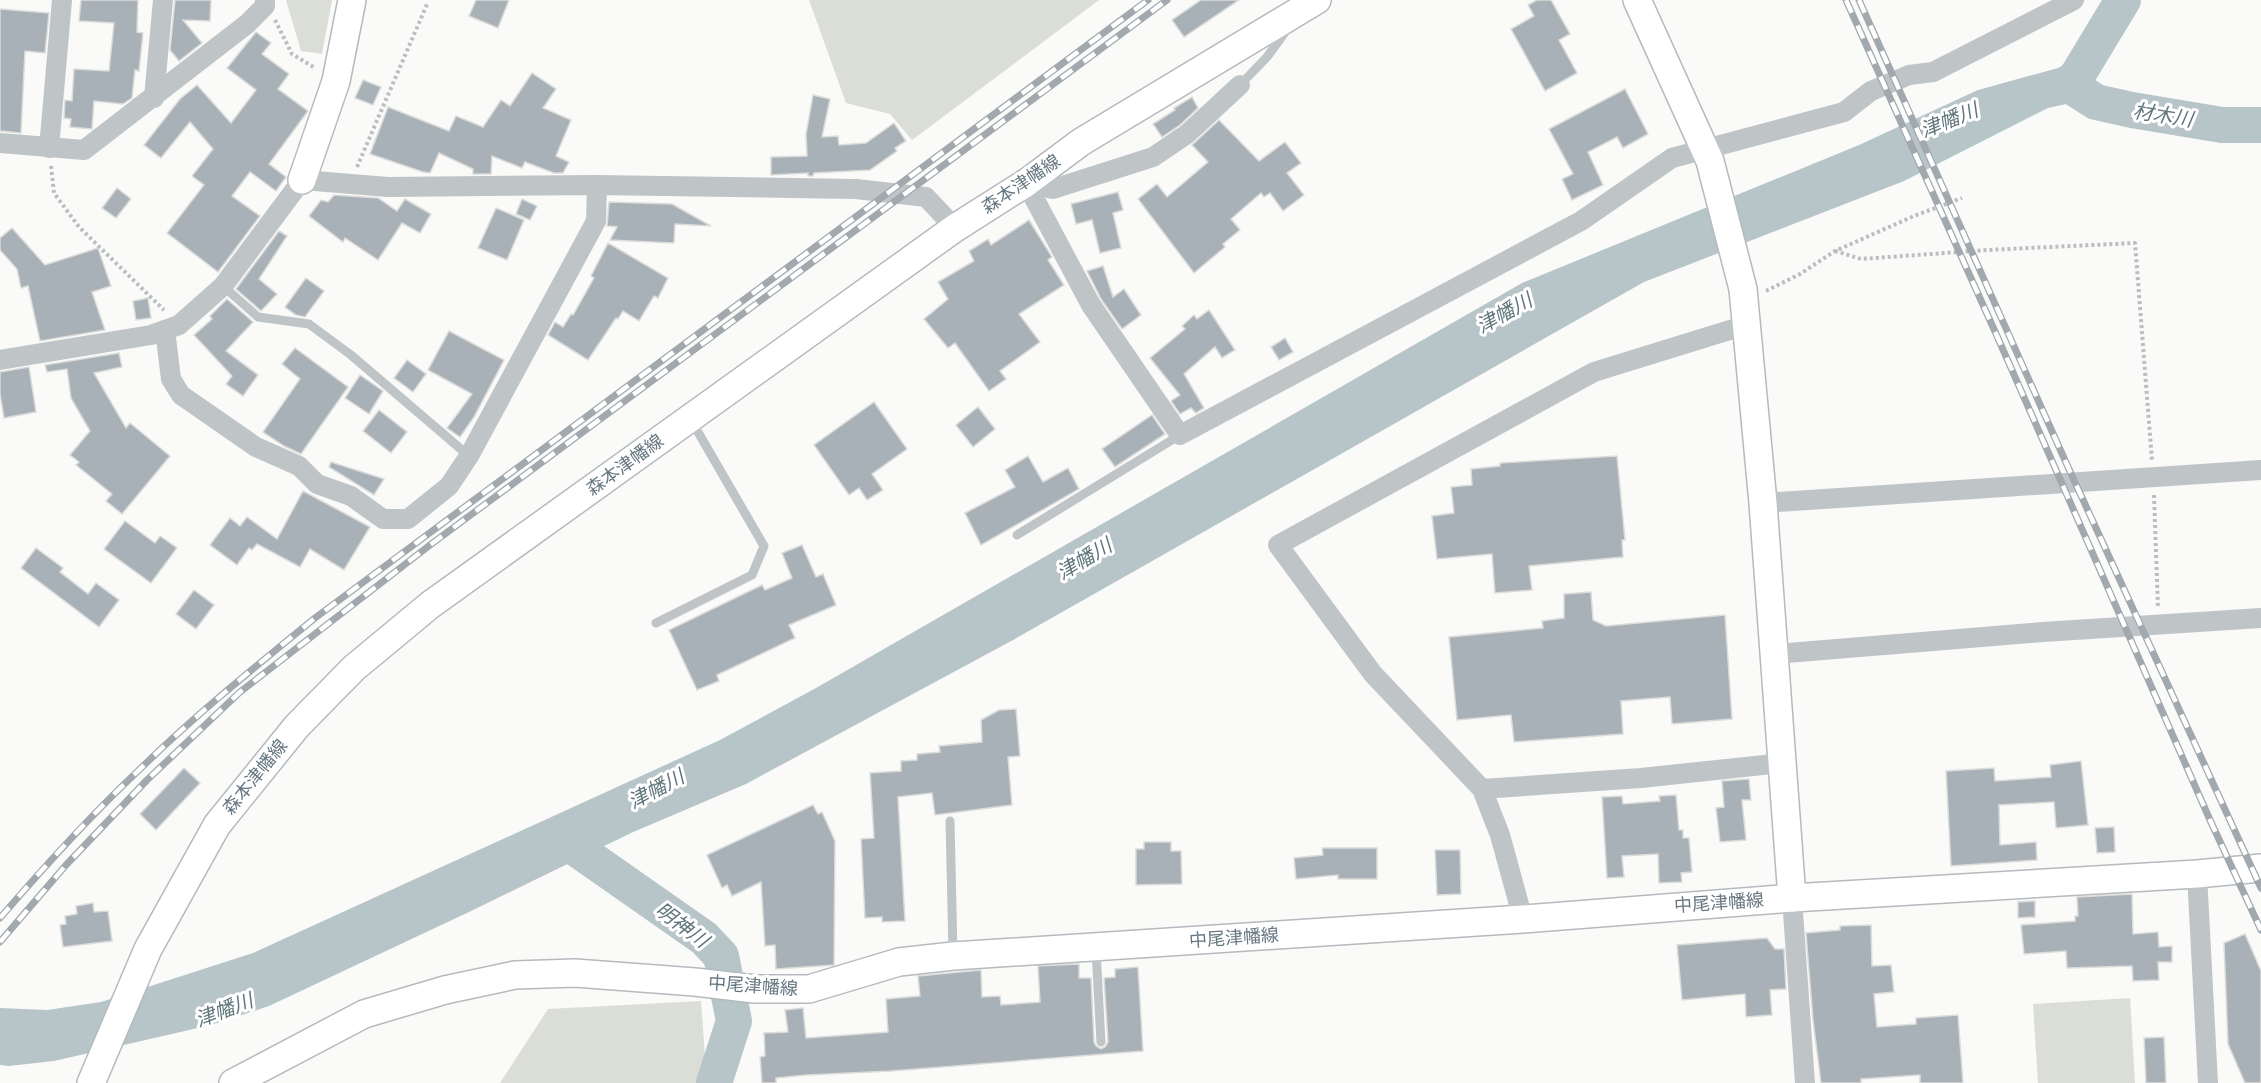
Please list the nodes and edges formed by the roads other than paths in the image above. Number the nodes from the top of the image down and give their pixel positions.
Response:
1 (62, 0) edge
2 (163, 0) edge
3 (352, 0) edge
4 (1637, 0) edge
5 (2074, 0) edge
6 (265, 3) edge
7 (1310, 4) edge
8 (1240, 86) joint
9 (154, 98) junction
10 (0, 143) edge
11 (49, 148) junction
12 (1708, 156) junction
13 (302, 180) junction
14 (1026, 183) junction
15 (597, 185) junction
16 (955, 228) junction
17 (223, 286) junction
18 (1746, 325) junction
19 (172, 327) junction
20 (0, 360) edge
21 (690, 418) junction
22 (1180, 435) junction
23 (469, 456) junction
24 (2261, 470) edge
25 (1763, 504) junction
26 (1017, 535) dead end
27 (2261, 618) edge
28 (656, 623) dead end
29 (1774, 654) junction
30 (1782, 763) junction
31 (1482, 789) junction
32 (950, 821) dead end
33 (2261, 868) edge
34 (2197, 874) junction
35 (1792, 898) junction
36 (1523, 919) junction
37 (1096, 948) junction
38 (953, 956) junction
39 (1101, 1042) dead end
40 (91, 1083) edge
41 (233, 1083) edge
42 (1805, 1083) edge
43 (2208, 1083) edge

1 - 11 street
2 - 9 street
3 - 13 main road
4 - 12 main road
5 - 12 street
6 - 9 street
7 - 8 lane
7 - 14 main road, 森本津幡線
8 - 14 street
9 - 11 street
10 - 11 street
12 - 18 main road
12 - 22 street
13 - 15 street
13 - 17 street
14 - 16 main road, 森本津幡線
14 - 22 street
15 - 16 street
15 - 23 street
16 - 21 main road, 森本津幡線
17 - 19 street
17 - 23 lane
18 - 25 main road
18 - 31 street
19 - 20 street
19 - 23 street
21 - 28 lane
21 - 40 main road, 森本津幡線
22 - 26 lane
24 - 25 street
25 - 29 main road
27 - 29 street
29 - 30 main road
30 - 31 street
30 - 35 main road
31 - 36 street
32 - 38 lane
33 - 34 main road, 中尾津幡線
34 - 35 main road, 中尾津幡線
34 - 43 street
35 - 36 main road, 中尾津幡線
35 - 42 street
36 - 37 main road, 中尾津幡線
37 - 38 main road, 中尾津幡線
37 - 39 lane
38 - 41 main road, 中尾津幡線

